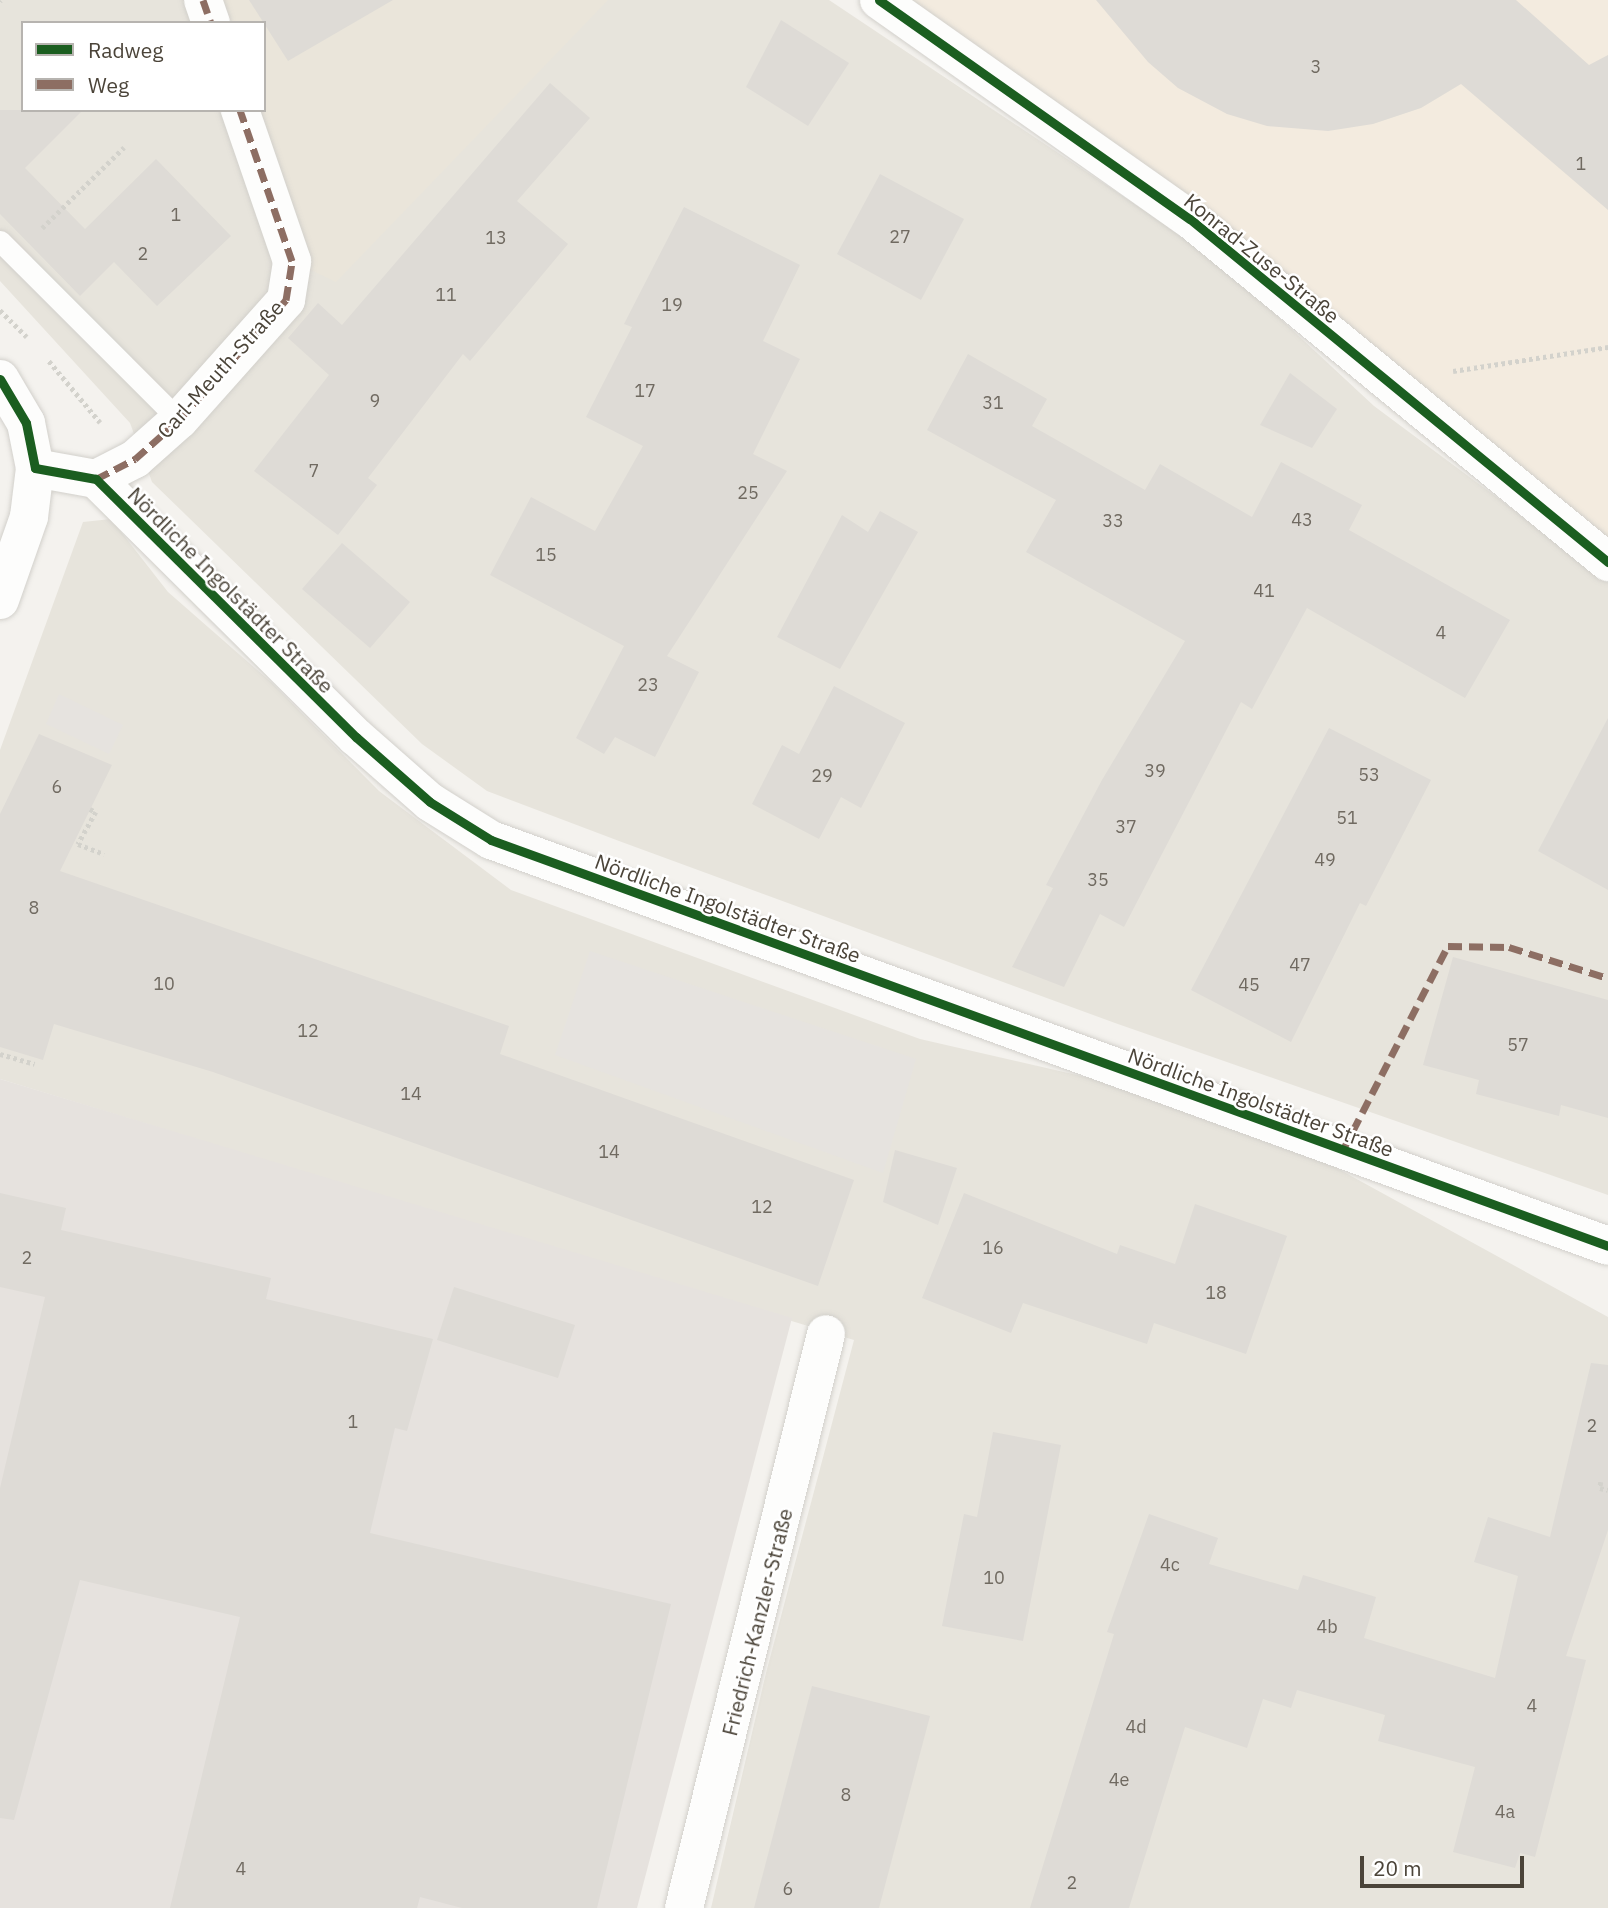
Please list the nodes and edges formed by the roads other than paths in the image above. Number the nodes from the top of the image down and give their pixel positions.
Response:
1 (203, 0) edge
2 (879, 0) edge
3 (210, 21) edge
4 (241, 112) edge
5 (7, 248) edge
6 (0, 379) edge
7 (178, 420) junction
8 (35, 468) junction
9 (112, 471) junction
10 (1608, 562) edge
11 (0, 600) edge
12 (1608, 1246) edge
13 (826, 1335) dead end
14 (684, 1908) edge

1 - 3 street
2 - 10 street, Konrad-Zuse-Straße
4 - 7 street, Carl-Meuth-Straße
5 - 7 lane
6 - 8 street
7 - 9 street, Carl-Meuth-Straße
8 - 9 street
8 - 11 street
9 - 12 street, Nördliche Ingolstädter Straße
13 - 14 street, Friedrich-Kanzler-Straße

